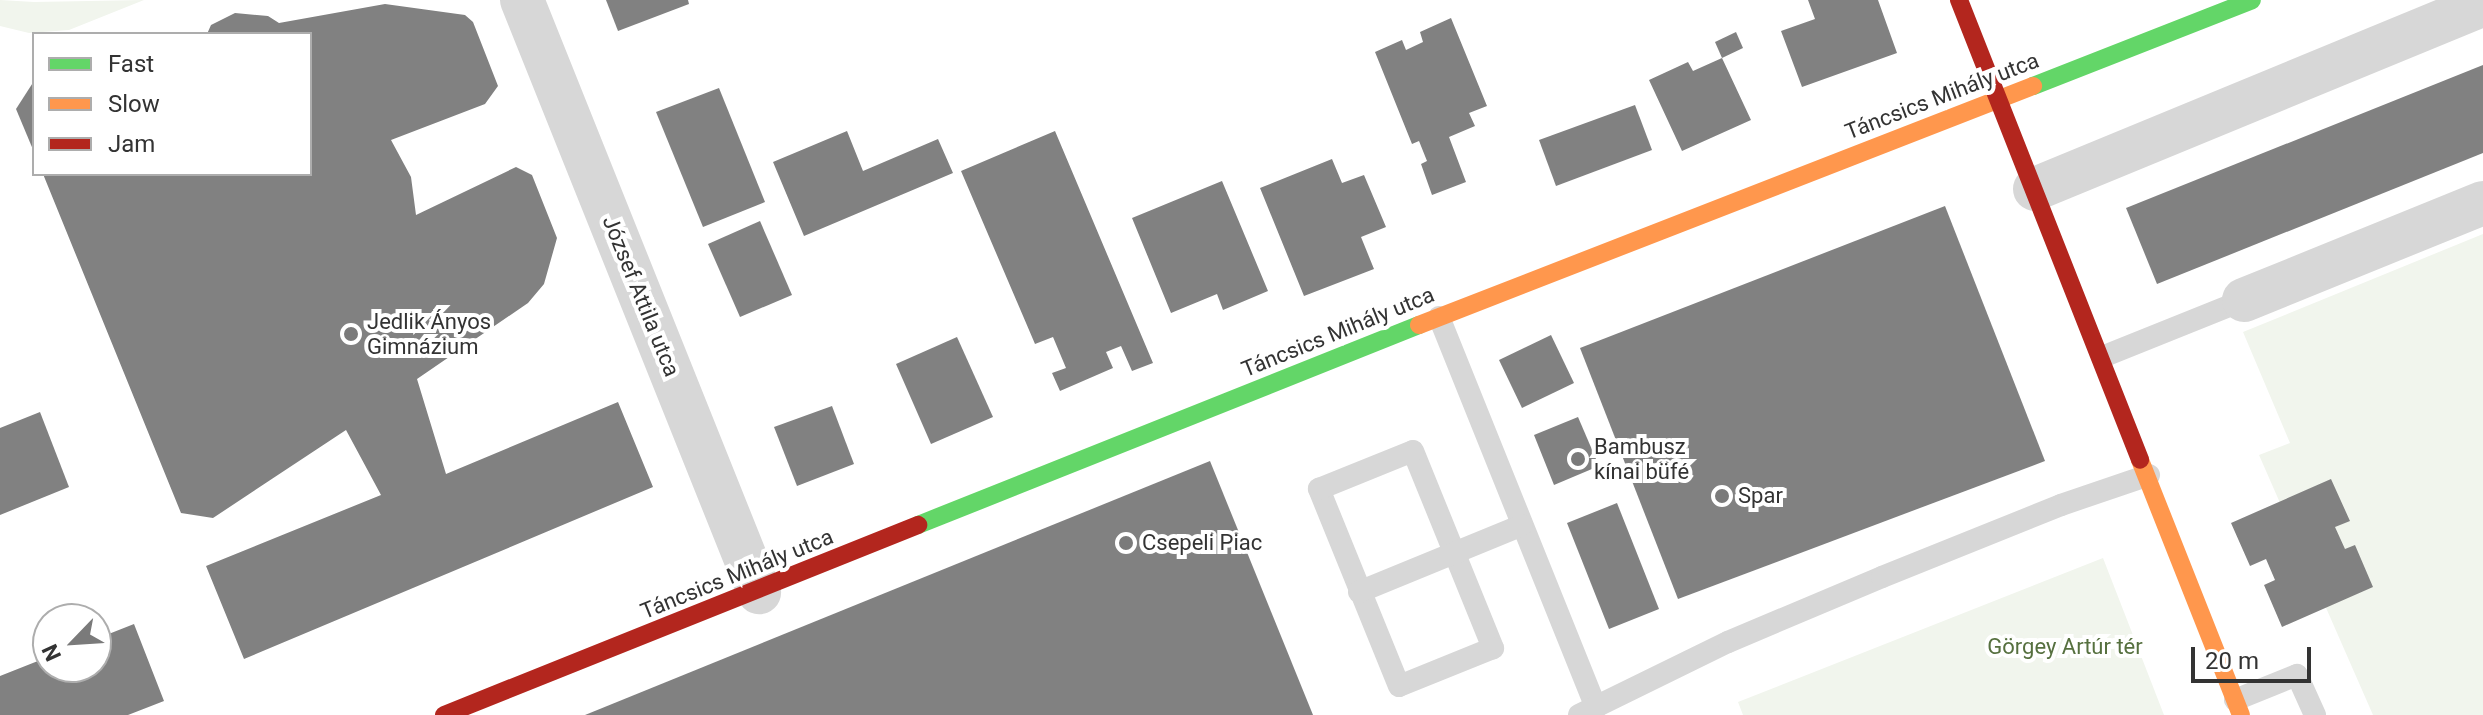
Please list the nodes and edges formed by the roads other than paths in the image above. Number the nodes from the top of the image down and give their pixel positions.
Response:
1 (522, 0) edge
2 (1959, 0) edge
3 (2252, 0) edge
4 (2483, 4) edge
5 (1999, 99) junction
6 (2035, 189) junction
7 (2483, 203) edge
8 (2244, 300) joint
9 (1439, 317) junction
10 (2102, 357) junction
11 (2149, 475) junction
12 (1522, 525) junction
13 (1452, 554) junction
14 (759, 592) junction
15 (1359, 592) junction
16 (2238, 708) edge
17 (1587, 711) edge
18 (444, 715) edge
19 (2315, 715) edge

1 - 14 street, József Attila utca
2 - 5 street
3 - 5 street, Táncsics Mihály utca
4 - 6 street
5 - 6 street
5 - 9 street, Táncsics Mihály utca
6 - 10 street
7 - 8 street
8 - 10 lane
9 - 12 lane
9 - 14 street, Táncsics Mihály utca
10 - 11 street
11 - 16 street
11 - 17 lane
12 - 13 lane
12 - 17 lane
13 - 15 lane
13 - 15 lane
13 - 15 lane
14 - 18 street, Táncsics Mihály utca
16 - 19 lane

